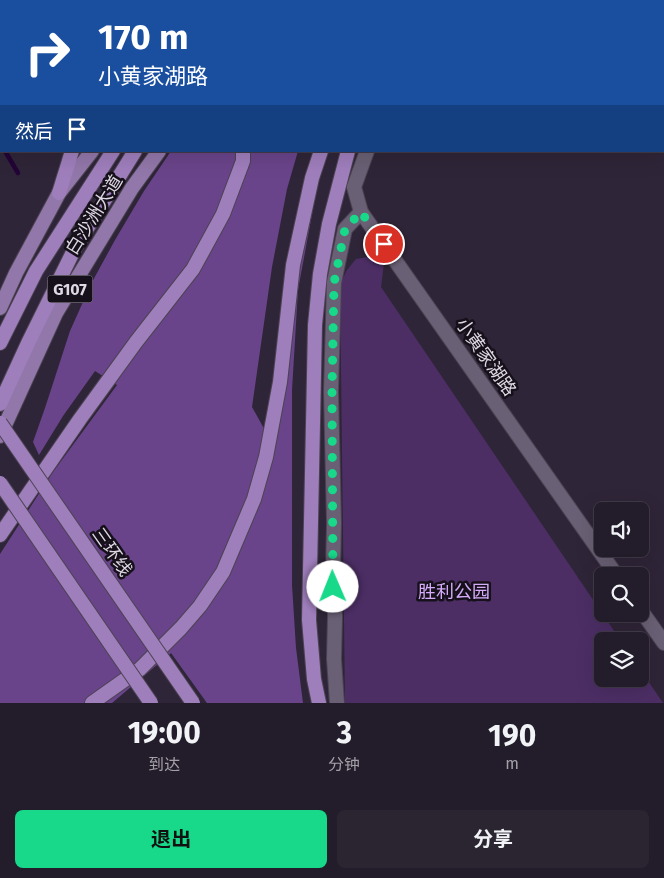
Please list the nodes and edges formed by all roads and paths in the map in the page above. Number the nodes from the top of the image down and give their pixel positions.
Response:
1 (72, 152) edge
2 (91, 152) edge
3 (112, 152) edge
4 (134, 152) edge
5 (158, 152) edge
6 (243, 152) edge
7 (321, 152) edge
8 (348, 152) edge
9 (367, 152) edge
10 (59, 193) junction
11 (361, 212) junction
12 (0, 308) edge
13 (0, 343) edge
14 (0, 404) edge
15 (0, 423) edge
16 (0, 436) edge
17 (0, 484) edge
18 (0, 496) edge
19 (0, 535) edge
20 (52, 559) junction
21 (611, 567) edge
22 (649, 621) edge
23 (664, 643) edge
24 (92, 703) edge
25 (150, 703) edge
26 (193, 703) edge
27 (319, 703) edge
28 (337, 703) edge

1 - 10 highway
2 - 10 main road, 白沙洲大道
3 - 13 highway, G107
4 - 14 highway, G107
5 - 16 main road, 白沙洲大道 / G107
6 - 19 highway
7 - 24 highway, bridge
8 - 27 highway
9 - 11 street, 小黄家湖路
10 - 12 main road, 白沙洲大道
11 - 21 street, 小黄家湖路
11 - 28 street
15 - 26 highway, 三环线, bridge
17 - 20 highway, bridge
18 - 20 highway, bridge
20 - 25 highway, bridge
22 - 23 street

